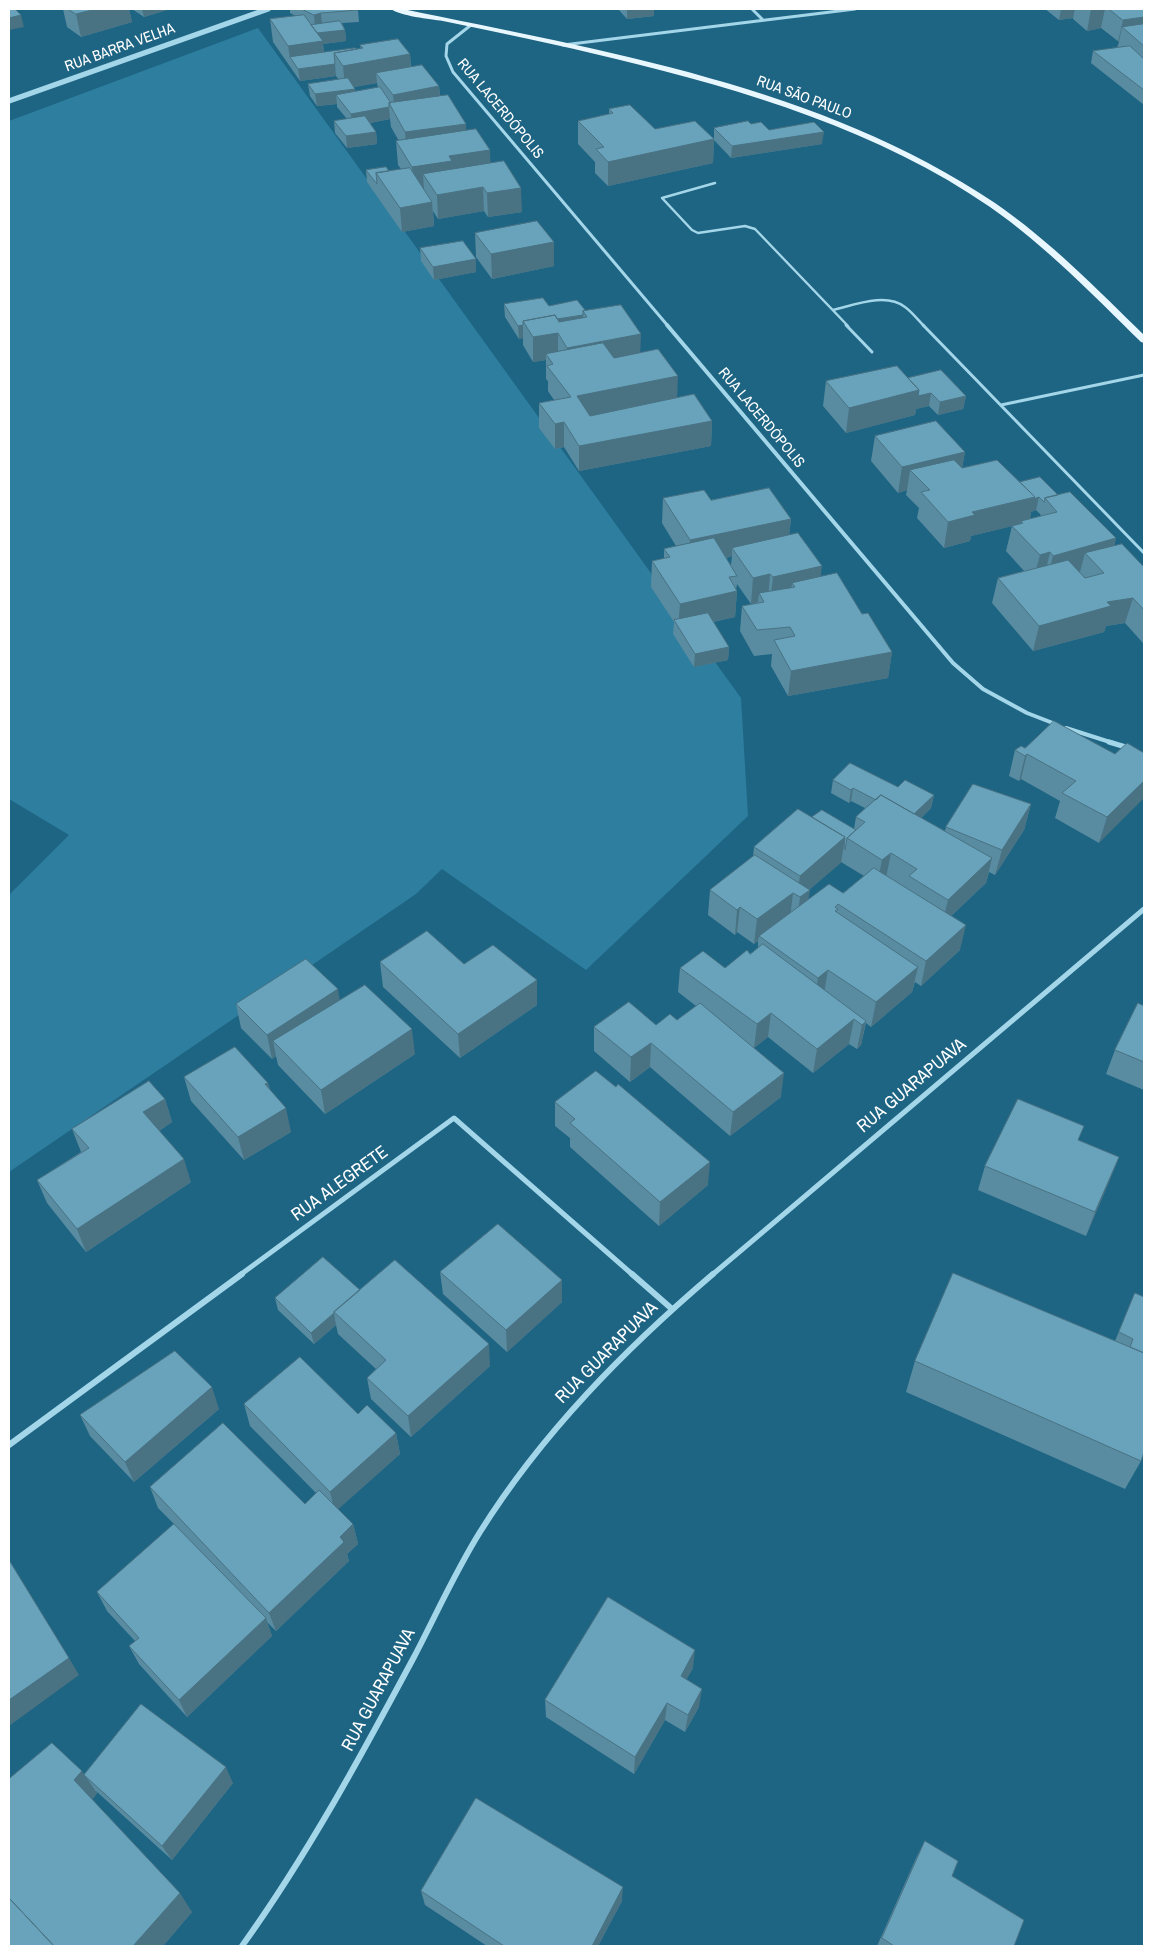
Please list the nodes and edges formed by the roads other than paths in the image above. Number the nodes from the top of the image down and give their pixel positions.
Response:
1 (268, 9) edge
2 (394, 9) edge
3 (418, 9) edge
4 (752, 9) edge
5 (855, 9) edge
6 (428, 16) junction
7 (763, 20) junction
8 (471, 25) junction
9 (560, 45) junction
10 (9, 101) edge
11 (715, 183) dead end
12 (834, 310) junction
13 (1144, 340) edge
14 (872, 352) dead end
15 (1144, 375) edge
16 (1001, 405) junction
17 (1144, 553) edge
18 (1136, 750) edge
19 (1144, 909) edge
20 (672, 1309) junction
21 (9, 1445) edge
22 (242, 1946) edge

1 - 10 street, RUA BARRA VELHA
2 - 6 main road, RUA SÃO PAULO
3 - 6 main road
4 - 7 street
5 - 7 street
6 - 8 main road, RUA SÃO PAULO
7 - 9 street
8 - 9 main road, RUA SÃO PAULO
8 - 18 street, RUA LACERDÓPOLIS
9 - 13 main road, RUA SÃO PAULO
11 - 12 lane
12 - 14 lane
12 - 16 lane
15 - 16 lane
16 - 17 lane
19 - 20 street, RUA GUARAPUAVA
20 - 21 street, RUA ALEGRETE
20 - 22 street, RUA GUARAPUAVA

